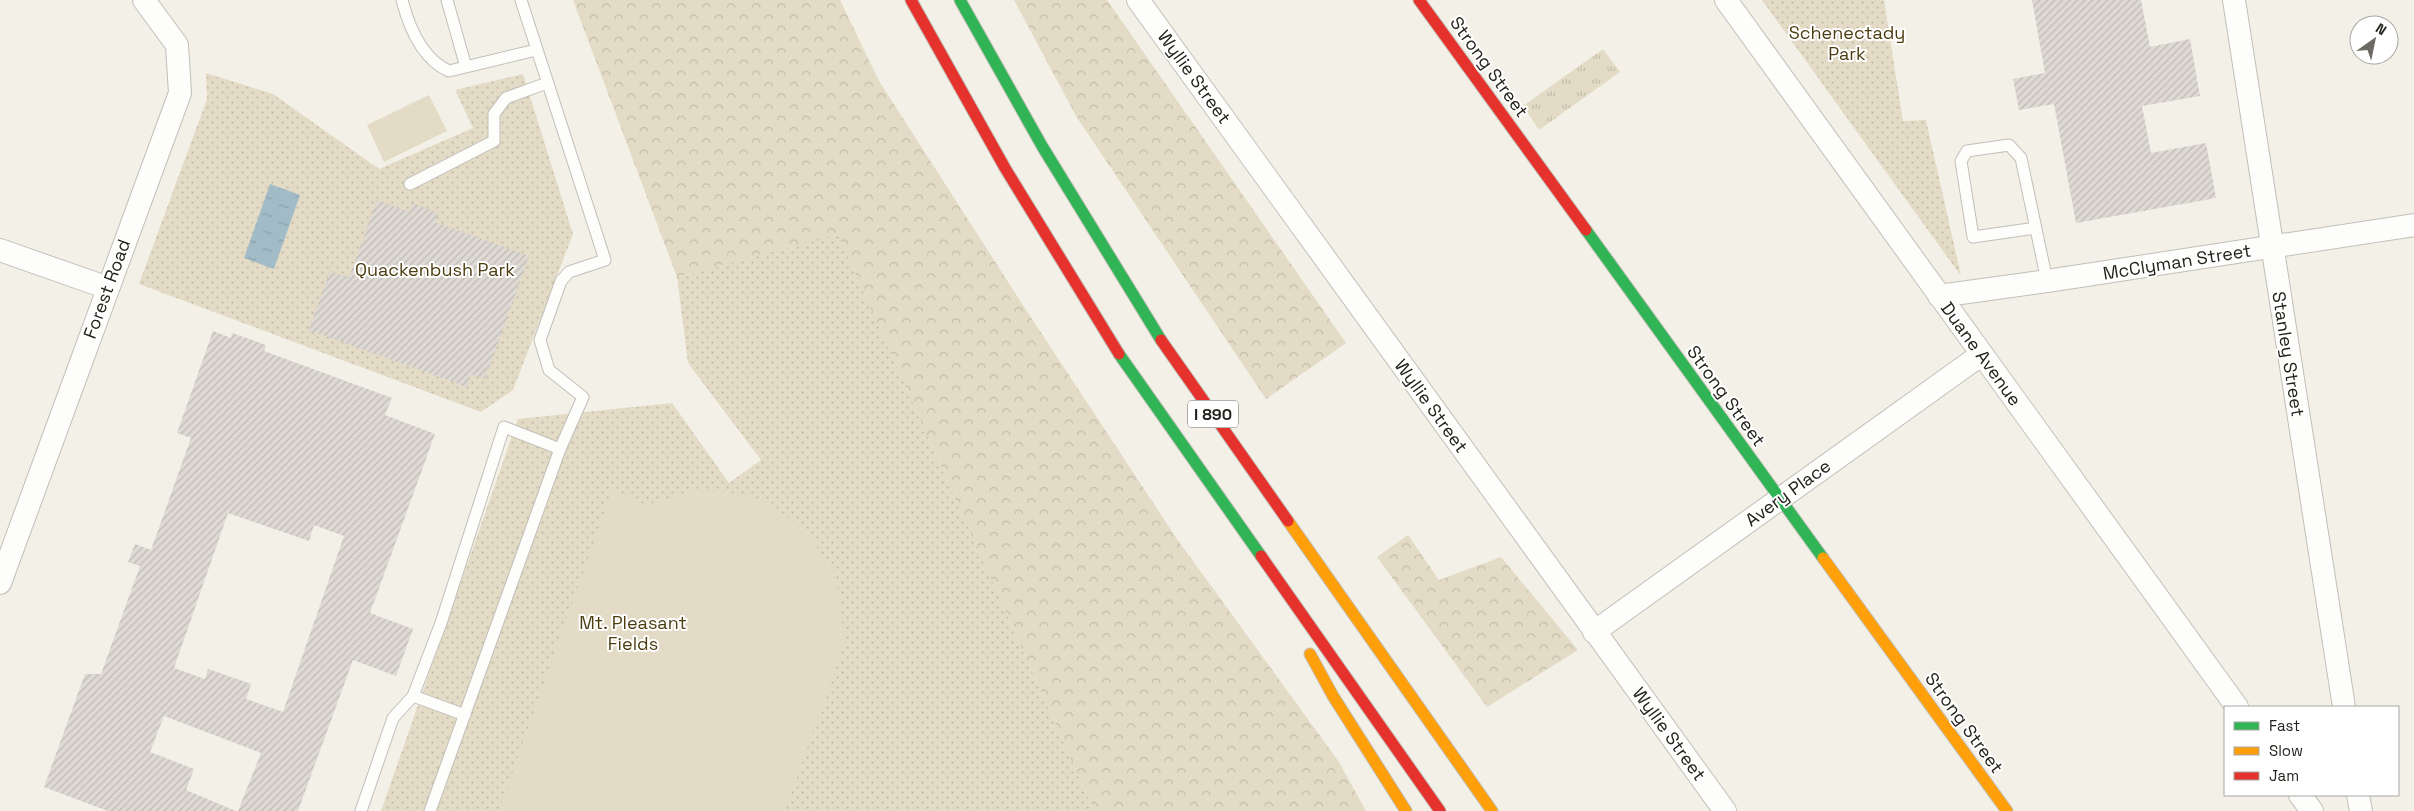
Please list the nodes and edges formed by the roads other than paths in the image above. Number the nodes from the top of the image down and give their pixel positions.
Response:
1 (144, 0) edge
2 (402, 0) edge
3 (447, 0) edge
4 (521, 0) edge
5 (911, 0) edge
6 (960, 0) edge
7 (1138, 0) edge
8 (1419, 0) edge
9 (1726, 0) edge
10 (2234, 0) edge
11 (536, 50) junction
12 (466, 67) junction
13 (547, 83) junction
14 (410, 184) dead end
15 (2414, 225) edge
16 (2036, 228) junction
17 (2271, 247) junction
18 (0, 250) edge
19 (2047, 281) junction
20 (108, 288) junction
21 (1939, 296) junction
22 (1982, 354) junction
23 (560, 449) junction
24 (1780, 499) junction
25 (1251, 545) junction
26 (0, 583) edge
27 (1292, 620) dead end
28 (1594, 632) junction
29 (1306, 645) dead end
30 (413, 696) junction
31 (2236, 706) edge
32 (2344, 706) edge
33 (464, 715) junction
34 (2301, 796) edge
35 (2358, 796) edge
36 (361, 811) edge
37 (430, 811) edge
38 (1406, 811) edge
39 (1440, 811) edge
40 (1492, 811) edge
41 (1725, 811) edge
42 (2006, 811) edge
43 (2312, 811) edge
44 (2361, 811) edge

1 - 20 street, Forest Road
2 - 12 lane
3 - 12 lane
4 - 11 lane
5 - 25 main road, I 890
6 - 40 main road, I 890
7 - 28 street, Wyllie Street
8 - 24 main road, Strong Street
9 - 21 street, Duane Avenue
10 - 17 street, Stanley Street
11 - 12 lane
11 - 13 lane
13 - 14 lane
13 - 23 lane
15 - 17 street, McClyman Street
16 - 16 lane
16 - 19 lane
17 - 19 street, McClyman Street
17 - 32 street, Stanley Street
18 - 20 street
19 - 21 street, McClyman Street
20 - 26 street, Forest Road
21 - 22 street, Duane Avenue
22 - 24 street, Avery Place
22 - 31 street, Duane Avenue
23 - 30 lane
23 - 33 lane
24 - 28 street, Avery Place
24 - 42 main road, Strong Street
25 - 27 main road
25 - 39 main road, I 890
28 - 41 street, Wyllie Street
29 - 38 main road
30 - 33 lane
30 - 36 lane
33 - 37 lane
34 - 43 street
35 - 44 street

